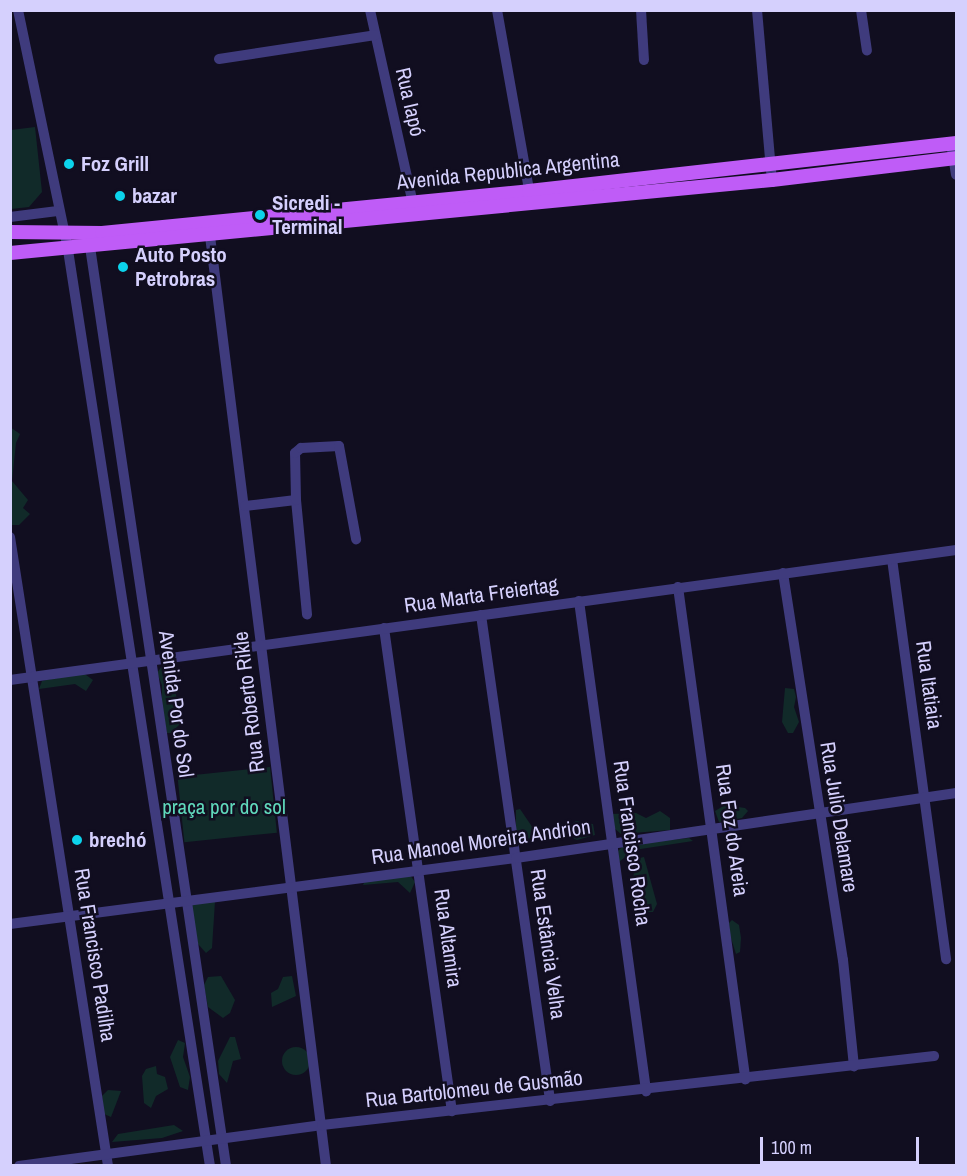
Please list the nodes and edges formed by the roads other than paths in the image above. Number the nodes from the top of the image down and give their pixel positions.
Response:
1 (18, 10) edge
2 (370, 10) edge
3 (497, 10) edge
4 (641, 10) edge
5 (757, 10) edge
6 (861, 10) edge
7 (375, 35) junction
8 (867, 51) dead end
9 (219, 59) dead end
10 (644, 60) dead end
11 (954, 143) edge
12 (955, 158) edge
13 (770, 164) junction
14 (957, 175) edge
15 (772, 180) junction
16 (530, 197) junction
17 (414, 208) junction
18 (58, 211) junction
19 (10, 217) edge
20 (209, 228) junction
21 (64, 230) junction
22 (10, 232) edge
23 (88, 233) junction
24 (90, 248) junction
25 (68, 250) junction
26 (10, 253) edge
27 (296, 500) junction
28 (245, 506) junction
29 (10, 537) edge
30 (356, 539) dead end
31 (957, 550) edge
32 (892, 559) junction
33 (783, 573) junction
34 (678, 587) junction
35 (579, 601) junction
36 (307, 614) dead end
37 (481, 615) junction
38 (384, 628) junction
39 (262, 647) junction
40 (149, 662) junction
41 (133, 664) junction
42 (33, 678) junction
43 (10, 680) edge
44 (957, 793) edge
45 (925, 797) junction
46 (817, 812) junction
47 (712, 829) junction
48 (613, 844) junction
49 (516, 858) junction
50 (419, 870) junction
51 (291, 886) junction
52 (185, 901) junction
53 (170, 903) junction
54 (70, 916) junction
55 (10, 924) edge
56 (946, 959) dead end
57 (934, 1056) dead end
58 (854, 1066) junction
59 (745, 1079) junction
60 (646, 1091) junction
61 (550, 1101) junction
62 (452, 1111) junction
63 (322, 1125) junction
64 (221, 1138) junction
65 (206, 1141) junction
66 (107, 1160) edge
67 (19, 1166) edge
68 (210, 1166) edge
69 (226, 1166) edge
70 (326, 1166) edge

1 - 18 street, Avenida Por do Sol
2 - 7 street, Rua Iapó
3 - 16 street
4 - 10 street
5 - 13 street
6 - 8 street
7 - 9 street
7 - 17 street, Rua Iapó
11 - 12 street
11 - 13 main road, Avenida Republica Argentina
12 - 14 street
12 - 15 main road, Avenida Republica Argentina
13 - 15 street
13 - 16 main road, Avenida Republica Argentina
15 - 16 main road, Avenida Republica Argentina
16 - 17 main road, Avenida Republica Argentina
17 - 20 main road, Avenida Republica Argentina
18 - 19 street
18 - 21 street, Avenida Por do Sol
20 - 23 main road, Avenida Republica Argentina
20 - 24 main road, Avenida Republica Argentina
20 - 28 street, Rua Roberto Rikle
21 - 22 main road, Avenida Republica Argentina
21 - 23 main road, Avenida Republica Argentina
21 - 25 street, Avenida Por do Sol
23 - 24 street, Avenida Por do Sol
24 - 25 main road, Avenida Republica Argentina
24 - 40 street, Avenida Por do Sol
25 - 26 main road, Avenida Republica Argentina
25 - 41 street, Avenida Por do Sol
27 - 28 street
27 - 30 street
27 - 36 street
28 - 39 street, Rua Roberto Rikle
29 - 42 street, Rua Francisco Padilha
31 - 32 street, Rua Marta Freiertag
32 - 33 street, Rua Marta Freiertag
32 - 45 street, Rua Itatiaia
33 - 34 street, Rua Marta Freiertag
33 - 46 street, Rua Julio Delamare
34 - 35 street, Rua Marta Freiertag
34 - 47 street, Rua Foz do Areia
35 - 37 street, Rua Marta Freiertag
35 - 48 street, Rua Francisco Rocha
37 - 38 street, Rua Marta Freiertag
37 - 49 street, Rua Estância Velha
38 - 39 street, Rua Marta Freiertag
38 - 50 street, Rua Altamira
39 - 40 street, Rua Marta Freiertag
39 - 51 street, Rua Roberto Rikle
40 - 41 street, Rua Marta Freiertag
40 - 52 street, Avenida Por do Sol
41 - 42 street, Rua Marta Freiertag
41 - 53 street, Avenida Por do Sol
42 - 43 street, Rua Marta Freiertag
42 - 54 street, Rua Francisco Padilha
44 - 45 street, Rua Manoel Moreira Andrion
45 - 46 street, Rua Manoel Moreira Andrion
45 - 56 street, Rua Itatiaia
46 - 47 street, Rua Manoel Moreira Andrion
46 - 58 street, Rua Julio Delamare
47 - 48 street, Rua Manoel Moreira Andrion
47 - 59 street, Rua Foz do Areia
48 - 49 street, Rua Manoel Moreira Andrion
48 - 60 street, Rua Francisco Rocha
49 - 50 street, Rua Manoel Moreira Andrion
49 - 61 street, Rua Estância Velha
50 - 51 street, Rua Manoel Moreira Andrion
50 - 62 street, Rua Altamira
51 - 52 street, Rua Manoel Moreira Andrion
51 - 63 street, Rua Roberto Rikle
52 - 53 street, Rua Manoel Moreira Andrion
52 - 64 street, Avenida Por do Sol
53 - 54 street, Rua Manoel Moreira Andrion
53 - 65 street, Avenida Por do Sol
54 - 55 street, Rua Manoel Moreira Andrion
54 - 66 street, Rua Francisco Padilha
57 - 58 street, Rua Bartolomeu de Gusmão
58 - 59 street, Rua Bartolomeu de Gusmão
59 - 60 street, Rua Bartolomeu de Gusmão
60 - 61 street, Rua Bartolomeu de Gusmão
61 - 62 street, Rua Bartolomeu de Gusmão
62 - 63 street, Rua Bartolomeu de Gusmão
63 - 64 street, Rua Bartolomeu de Gusmão
63 - 70 street, Rua Roberto Rikle
64 - 65 street, Rua Bartolomeu de Gusmão
64 - 69 street, Avenida Por do Sol
65 - 66 street, Rua Bartolomeu de Gusmão
65 - 68 street, Avenida Por do Sol
66 - 67 street, Rua Bartolomeu de Gusmão

